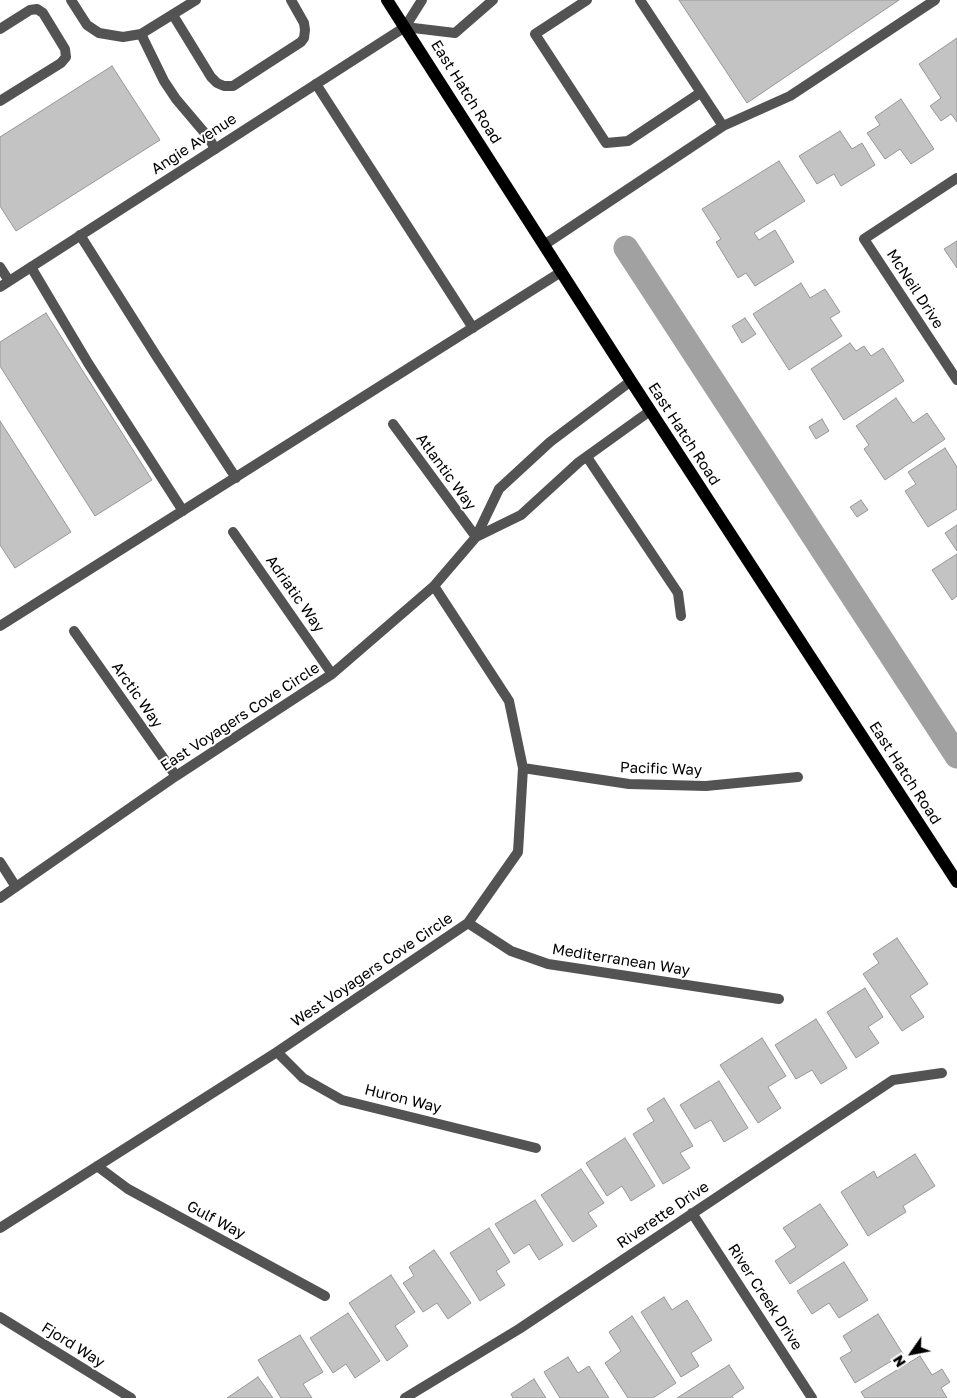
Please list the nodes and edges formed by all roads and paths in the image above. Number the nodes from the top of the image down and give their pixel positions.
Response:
1 (71, 0) edge
2 (196, 0) edge
3 (291, 0) edge
4 (388, 0) edge
5 (422, 0) edge
6 (493, 0) edge
7 (587, 0) edge
8 (640, 0) edge
9 (935, 0) edge
10 (173, 15) junction
11 (405, 27) junction
12 (0, 29) edge
13 (142, 34) junction
14 (316, 84) junction
15 (700, 93) junction
16 (0, 101) edge
17 (722, 126) junction
18 (215, 149) junction
19 (957, 178) edge
20 (80, 235) junction
21 (544, 246) junction
22 (0, 267) edge
23 (31, 267) junction
24 (561, 272) junction
25 (4, 284) edge
26 (473, 328) junction
27 (957, 380) edge
28 (630, 381) junction
29 (650, 411) junction
30 (393, 424) dead end
31 (587, 457) junction
32 (236, 478) junction
33 (183, 511) junction
34 (233, 532) dead end
35 (476, 537) junction
36 (434, 586) junction
37 (681, 616) dead end
38 (0, 626) edge
39 (74, 631) dead end
40 (332, 674) junction
41 (523, 768) junction
42 (176, 776) junction
43 (798, 777) dead end
44 (0, 862) edge
45 (957, 882) edge
46 (16, 887) junction
47 (0, 898) edge
48 (468, 923) junction
49 (779, 999) dead end
50 (277, 1052) junction
51 (942, 1073) dead end
52 (536, 1148) dead end
53 (97, 1166) junction
54 (692, 1213) junction
55 (0, 1228) edge
56 (325, 1296) dead end
57 (0, 1317) edge
58 (131, 1398) edge
59 (405, 1398) edge
60 (812, 1398) edge

1 - 13 street
2 - 10 street
3 - 10 street
4 - 11 main road, East Hatch Road
5 - 11 street
6 - 11 street
7 - 15 street
8 - 15 street
9 - 17 street
10 - 13 street
11 - 14 street, Angie Avenue
11 - 21 main road, East Hatch Road
12 - 16 street
13 - 18 street
14 - 18 street, Angie Avenue
14 - 26 street
15 - 17 street
17 - 21 street
18 - 20 street, Angie Avenue
19 - 27 street, McNeil Drive
20 - 23 street, Angie Avenue
20 - 32 street
21 - 24 main road, East Hatch Road
22 - 25 street
23 - 25 street, Angie Avenue
23 - 33 street
24 - 26 street
24 - 28 main road, East Hatch Road
26 - 32 street
28 - 29 main road, East Hatch Road
28 - 35 street, East Voyagers Cove Circle
29 - 31 street, East Voyagers Cove Circle
29 - 45 main road, East Hatch Road
30 - 35 street, Atlantic Way
31 - 35 street, East Voyagers Cove Circle
31 - 37 street
32 - 33 street
33 - 38 street
34 - 40 street, Adriatic Way
35 - 36 street, East Voyagers Cove Circle
36 - 40 street, East Voyagers Cove Circle
36 - 41 street, West Voyagers Cove Circle
39 - 42 street, Arctic Way
40 - 42 street, East Voyagers Cove Circle
41 - 43 street, Pacific Way
41 - 48 street, West Voyagers Cove Circle
42 - 46 street, East Voyagers Cove Circle
44 - 46 street
46 - 47 street, East Voyagers Cove Circle
48 - 49 street, Mediterranean Way
48 - 50 street, West Voyagers Cove Circle
50 - 52 street, Huron Way
50 - 53 street, West Voyagers Cove Circle
51 - 54 street, Riverette Drive
53 - 55 street, West Voyagers Cove Circle
53 - 56 street, Gulf Way
54 - 59 street, Riverette Drive
54 - 60 street, River Creek Drive
57 - 58 street, Fjord Way

